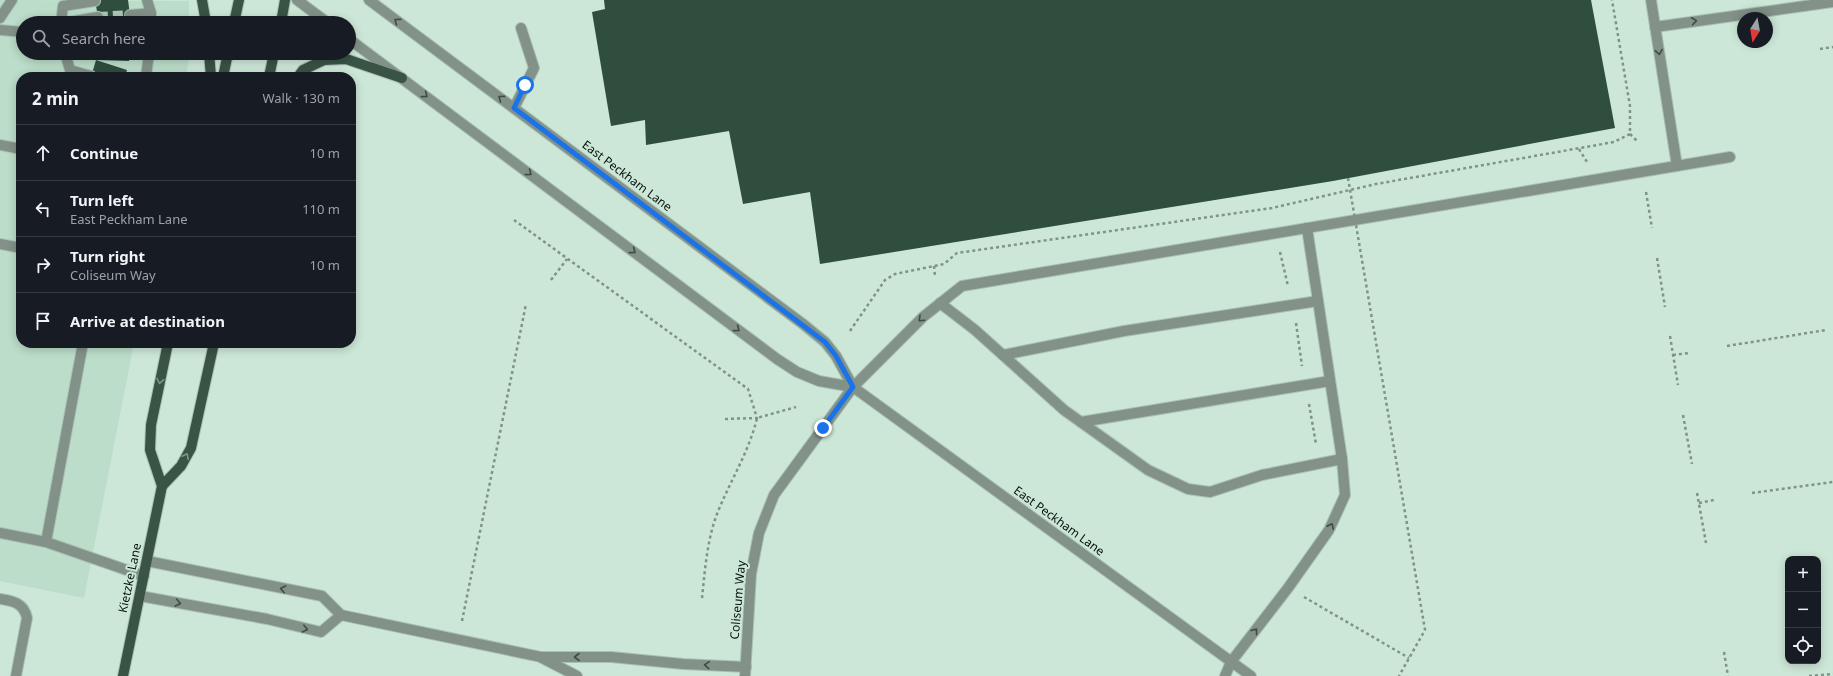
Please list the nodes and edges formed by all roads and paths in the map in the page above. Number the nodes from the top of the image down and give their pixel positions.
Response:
1 (12, 0) edge
2 (95, 0) edge
3 (147, 0) edge
4 (202, 0) edge
5 (239, 0) edge
6 (286, 0) edge
7 (297, 0) edge
8 (369, 0) edge
9 (1612, 0) edge
10 (1651, 0) edge
11 (1833, 2) edge
12 (130, 15) tunnel mouth
13 (62, 16) edge
14 (137, 16) edge
15 (151, 16) edge
16 (205, 16) edge
17 (236, 16) edge
18 (283, 16) edge
19 (319, 16) edge
20 (0, 18) edge
21 (1655, 27) junction
22 (521, 28) dead end
23 (0, 30) edge
24 (16, 31) edge
25 (356, 44) edge
26 (1833, 46) edge
27 (1820, 49) dead end
28 (67, 60) edge
29 (148, 60) edge
30 (210, 60) edge
31 (227, 60) edge
32 (273, 60) edge
33 (324, 60) edge
34 (349, 60) edge
35 (77, 72) edge
36 (147, 72) edge
37 (211, 72) edge
38 (224, 72) edge
39 (271, 72) edge
40 (302, 72) edge
41 (402, 78) junction
42 (514, 108) junction
43 (1630, 134) junction
44 (1638, 142) dead end
45 (0, 146) edge
46 (16, 149) edge
47 (1579, 149) junction
48 (1730, 157) dead end
49 (1588, 164) dead end
50 (1677, 166) junction
51 (1348, 178) dead end
52 (1646, 192) dead end
53 (514, 220) dead end
54 (1307, 228) junction
55 (1652, 228) dead end
56 (0, 244) edge
57 (16, 247) edge
58 (1280, 252) dead end
59 (1657, 258) dead end
60 (567, 259) junction
61 (934, 266) junction
62 (935, 276) dead end
63 (551, 280) dead end
64 (1289, 290) dead end
65 (1318, 300) junction
66 (940, 303) junction
67 (526, 304) dead end
68 (1665, 307) dead end
69 (1295, 319) dead end
70 (1826, 330) dead end
71 (850, 331) dead end
72 (1670, 336) dead end
73 (1727, 346) dead end
74 (82, 348) edge
75 (167, 348) edge
76 (213, 348) edge
77 (1689, 353) dead end
78 (1003, 355) junction
79 (1673, 355) junction
80 (1303, 368) dead end
81 (1330, 381) junction
82 (1678, 385) dead end
83 (853, 387) junction
84 (1308, 398) dead end
85 (796, 407) dead end
86 (1684, 415) dead end
87 (757, 418) junction
88 (725, 419) dead end
89 (1081, 422) junction
90 (1316, 447) dead end
91 (1342, 459) junction
92 (1692, 464) dead end
93 (1833, 482) edge
94 (162, 486) junction
95 (1697, 493) dead end
96 (1752, 493) dead end
97 (1714, 500) dead end
98 (1698, 503) junction
99 (0, 533) edge
100 (46, 542) junction
101 (1706, 543) dead end
102 (147, 561) junction
103 (144, 576) junction
104 (1288, 588) junction
105 (140, 596) junction
106 (702, 598) dead end
107 (0, 599) edge
108 (341, 615) junction
109 (458, 640) junction
110 (1724, 652) dead end
111 (540, 657) junction
112 (1409, 658) junction
113 (1231, 662) junction
114 (745, 672) edge
115 (1833, 674) edge
116 (16, 676) edge
117 (124, 676) edge
118 (577, 676) edge
119 (1225, 676) edge
120 (1251, 676) edge
121 (1399, 676) edge
122 (1728, 676) edge
123 (1809, 676) edge

1 - 20 street
2 - 13 street
3 - 15 street
4 - 16 main road
5 - 17 main road
6 - 18 main road
7 - 19 street
42 -> 8 street, East Peckham Lane
9 - 43 path
10 - 21 street
21 -> 11 street
12 - 14 street
21 -> 50 street
22 - 42 street
23 - 24 street
25 - 41 street, East Peckham Lane
26 - 27 path
28 - 35 street
29 - 36 street
30 - 37 main road
31 - 38 main road
32 - 39 main road
33 - 40 main road
34 - 41 main road
41 -> 83 street, East Peckham Lane
42 - 83 street, East Peckham Lane
43 - 44 path
43 - 47 path
45 - 46 street
47 - 49 path
47 - 61 path
48 - 50 street
50 - 54 street
51 - 112 path, bridge
52 - 55 path
53 - 60 path
54 - 65 street
54 - 66 street, Coliseum Way
56 - 57 street
58 - 64 path
59 - 68 path
60 - 63 path
60 - 87 path
61 - 62 path
61 - 71 path
65 - 78 street
65 - 81 street
66 - 78 street
66 -> 83 street, Coliseum Way
67 - 109 path
69 - 80 path
70 - 73 path
72 - 79 path
74 - 100 street
75 -> 94 main road, Kietzke Lane
94 -> 76 main road
77 - 79 path
78 - 89 street
79 - 82 path
81 - 89 street
81 - 91 street
83 - 113 street, East Peckham Lane
83 - 114 street, Coliseum Way
84 - 90 path
85 - 87 path
86 - 92 path
87 - 88 path
87 - 106 path
89 - 91 street
104 -> 91 street
93 - 96 path
94 - 102 main road, Kietzke Lane
95 - 98 path
97 - 98 path
98 - 101 path
99 - 100 street
100 - 103 street
102 - 103 main road, Kietzke Lane
108 -> 102 street
103 - 105 main road, Kietzke Lane
104 - 112 path
113 -> 104 street
105 -> 108 street
105 - 117 main road, Kietzke Lane
107 - 116 street
108 - 109 street
109 - 111 street
110 - 122 path
114 -> 111 street
111 - 118 street
112 - 121 path, bridge
113 - 119 street
113 - 120 street, East Peckham Lane
115 - 123 path

